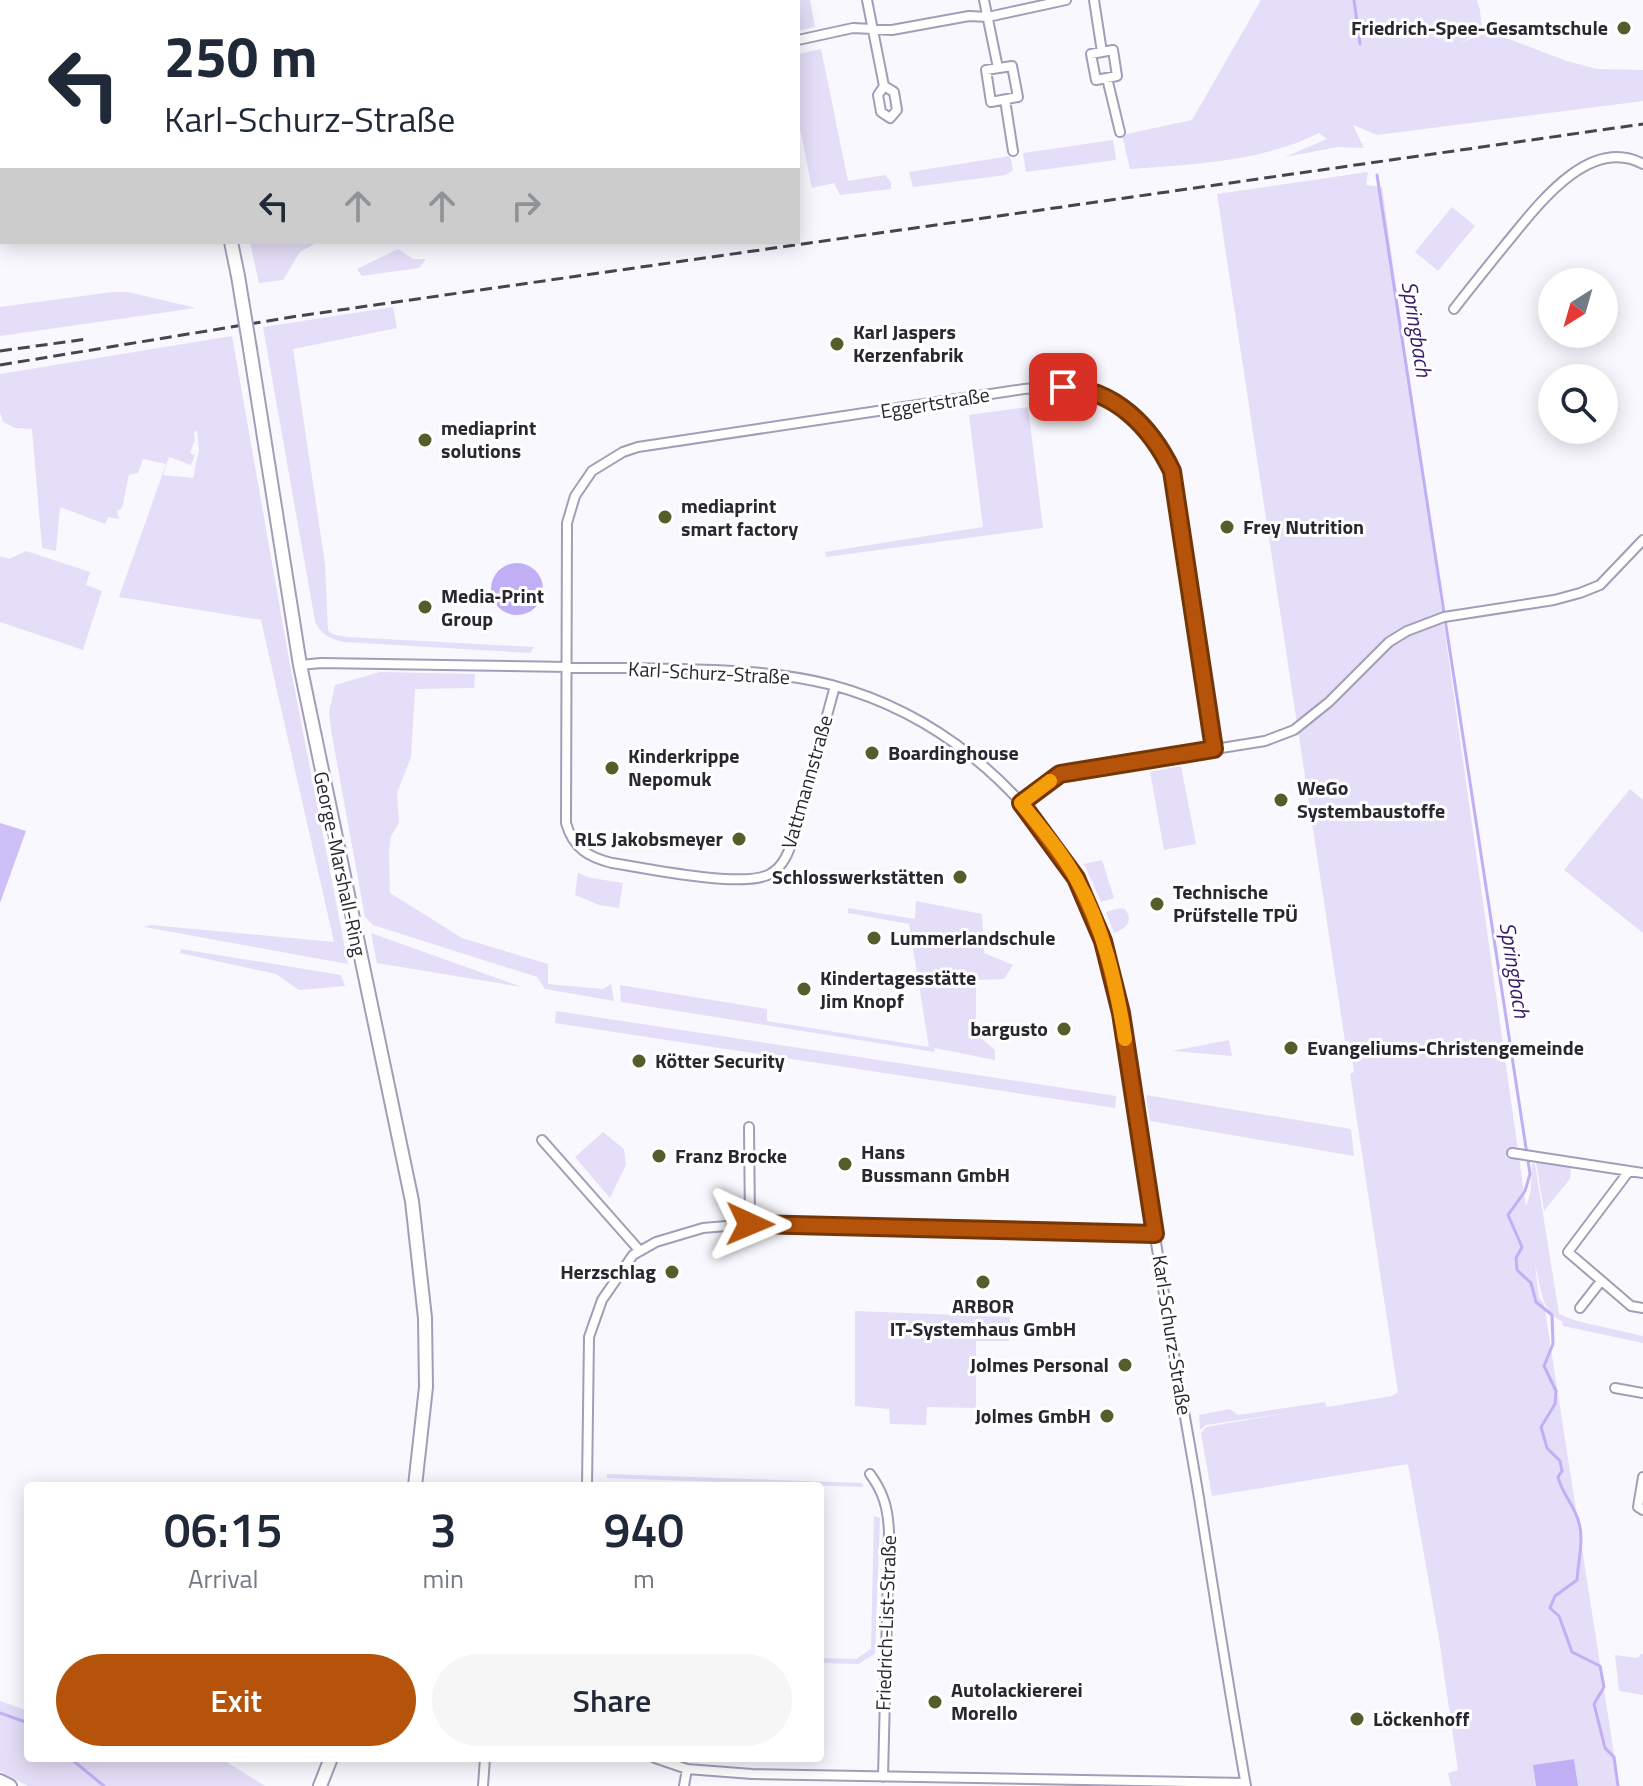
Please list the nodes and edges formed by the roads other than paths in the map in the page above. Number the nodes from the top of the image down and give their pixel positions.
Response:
1 (867, 0) edge
2 (984, 0) edge
3 (1066, 0) edge
4 (1094, 0) edge
5 (988, 17) junction
6 (872, 31) junction
7 (800, 40) edge
8 (1102, 52) junction
9 (998, 68) junction
10 (1107, 78) junction
11 (884, 86) dead end
12 (1005, 100) junction
13 (1120, 132) dead end
14 (1013, 151) dead end
15 (1643, 164) edge
16 (231, 244) edge
17 (1454, 309) dead end
18 (1643, 540) edge
19 (300, 665) junction
20 (565, 666) junction
21 (835, 686) junction
22 (1214, 749) junction
23 (1021, 803) junction
24 (749, 1127) dead end
25 (542, 1140) dead end
26 (1512, 1153) dead end
27 (1629, 1171) junction
28 (1643, 1173) edge
29 (750, 1224) junction
30 (1155, 1234) junction
31 (640, 1251) junction
32 (1601, 1281) junction
33 (1580, 1308) dead end
34 (1643, 1308) edge
35 (1615, 1388) dead end
36 (1643, 1393) edge
37 (870, 1474) dead end
38 (1643, 1477) edge
39 (415, 1482) edge
40 (587, 1482) edge
41 (1643, 1510) edge
42 (329, 1762) edge
43 (485, 1762) edge
44 (667, 1762) edge
45 (687, 1769) junction
46 (883, 1777) junction
47 (0, 1781) edge
48 (1024, 1783) edge
49 (1245, 1785) edge
50 (10, 1786) edge
51 (320, 1786) edge
52 (483, 1786) edge
53 (684, 1786) edge

1 - 6 street
2 - 5 street
3 - 5 street
4 - 8 street
5 - 6 street
5 - 9 street
6 - 7 street
6 - 11 street
8 - 10 street
8 - 10 street
9 - 12 street
9 - 12 street
10 - 13 street
12 - 14 street
15 - 17 street
16 - 19 main road, George-Marshall-Ring, bridge
18 - 22 street
19 - 20 street, Karl-Schurz-Straße
19 - 39 main road, George-Marshall-Ring
20 - 21 street, Karl-Schurz-Straße
20 - 21 street, Vattmannstraße
20 - 22 street, Eggertstraße
21 - 23 street, Karl-Schurz-Straße
22 - 23 street
23 - 30 street, Karl-Schurz-Straße
24 - 29 street
25 - 31 street
26 - 27 street
27 - 28 street
27 - 32 street
29 - 30 street
29 - 31 street
30 - 49 street, Karl-Schurz-Straße
31 - 40 street
32 - 33 street
32 - 34 street
35 - 36 street
37 - 46 street, Friedrich-List-Straße
38 - 41 street
42 - 51 main road
43 - 52 street
44 - 45 street
45 - 46 street
45 - 53 street
46 - 48 street
47 - 50 main road
48 - 49 street

